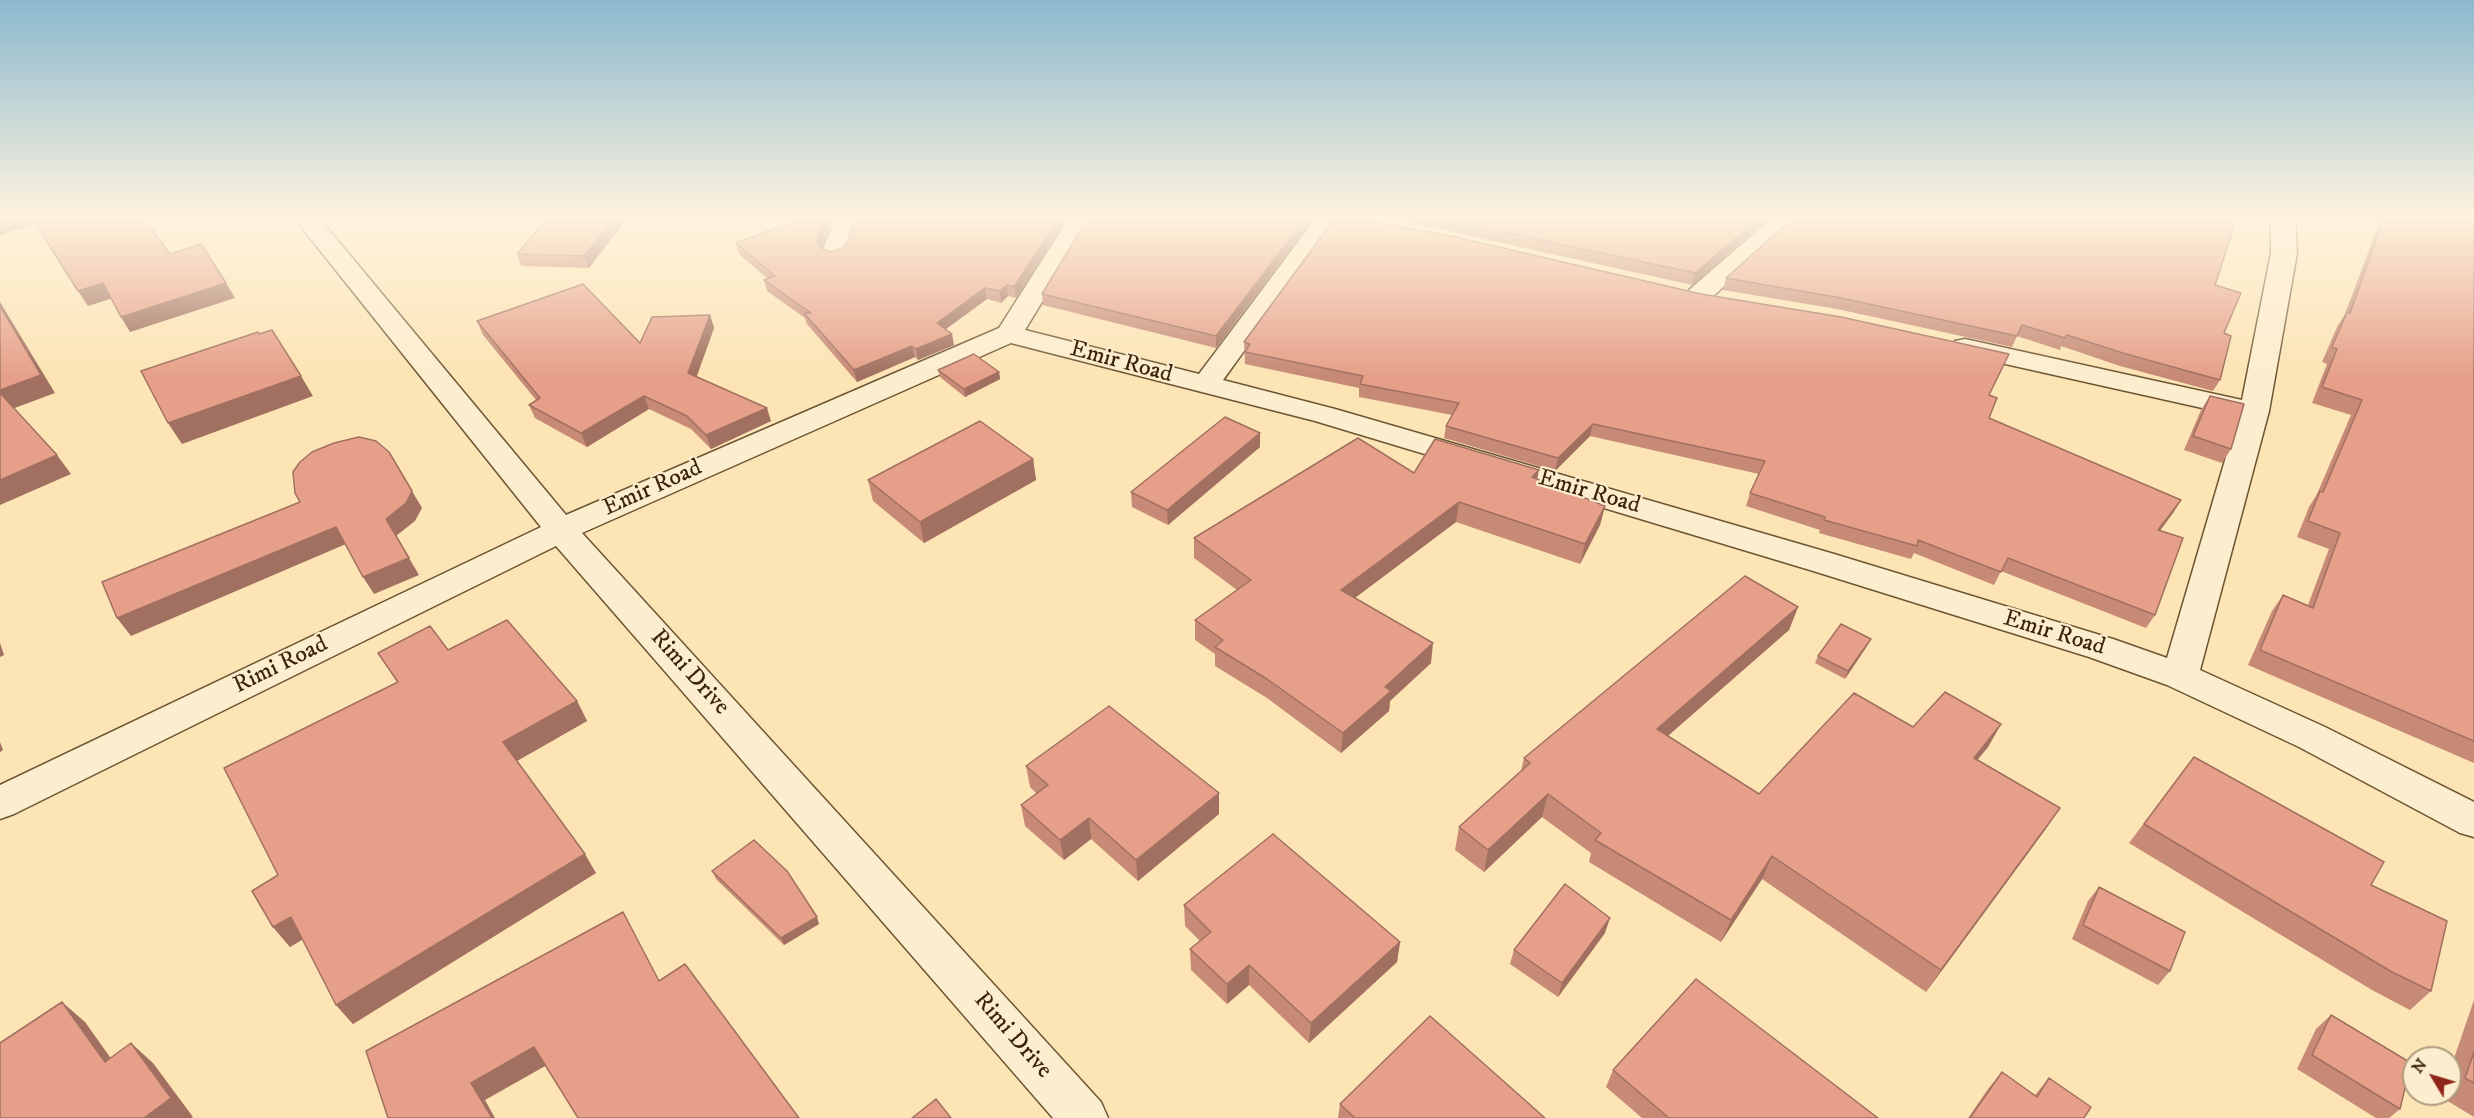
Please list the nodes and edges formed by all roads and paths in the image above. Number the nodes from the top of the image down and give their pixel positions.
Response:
1 (349, 270) edge
2 (1049, 270) edge
3 (1298, 270) edge
4 (1718, 270) edge
5 (2281, 270) edge
6 (1733, 302) edge
7 (1009, 334) junction
8 (1941, 342) edge
9 (1205, 385) junction
10 (2254, 411) junction
11 (561, 530) junction
12 (2180, 676) junction
13 (0, 803) edge
14 (2474, 821) edge
15 (1084, 1118) edge

1 - 11 street, Rimi Drive
2 - 7 street
3 - 9 street
4 - 6 street
5 - 10 street
7 - 9 street, Emir Road
7 - 11 street, Emir Road
8 - 10 street
9 - 12 street, Emir Road
10 - 12 street
11 - 13 street, Rimi Road
11 - 15 street, Rimi Drive
12 - 14 street, Emir Road

